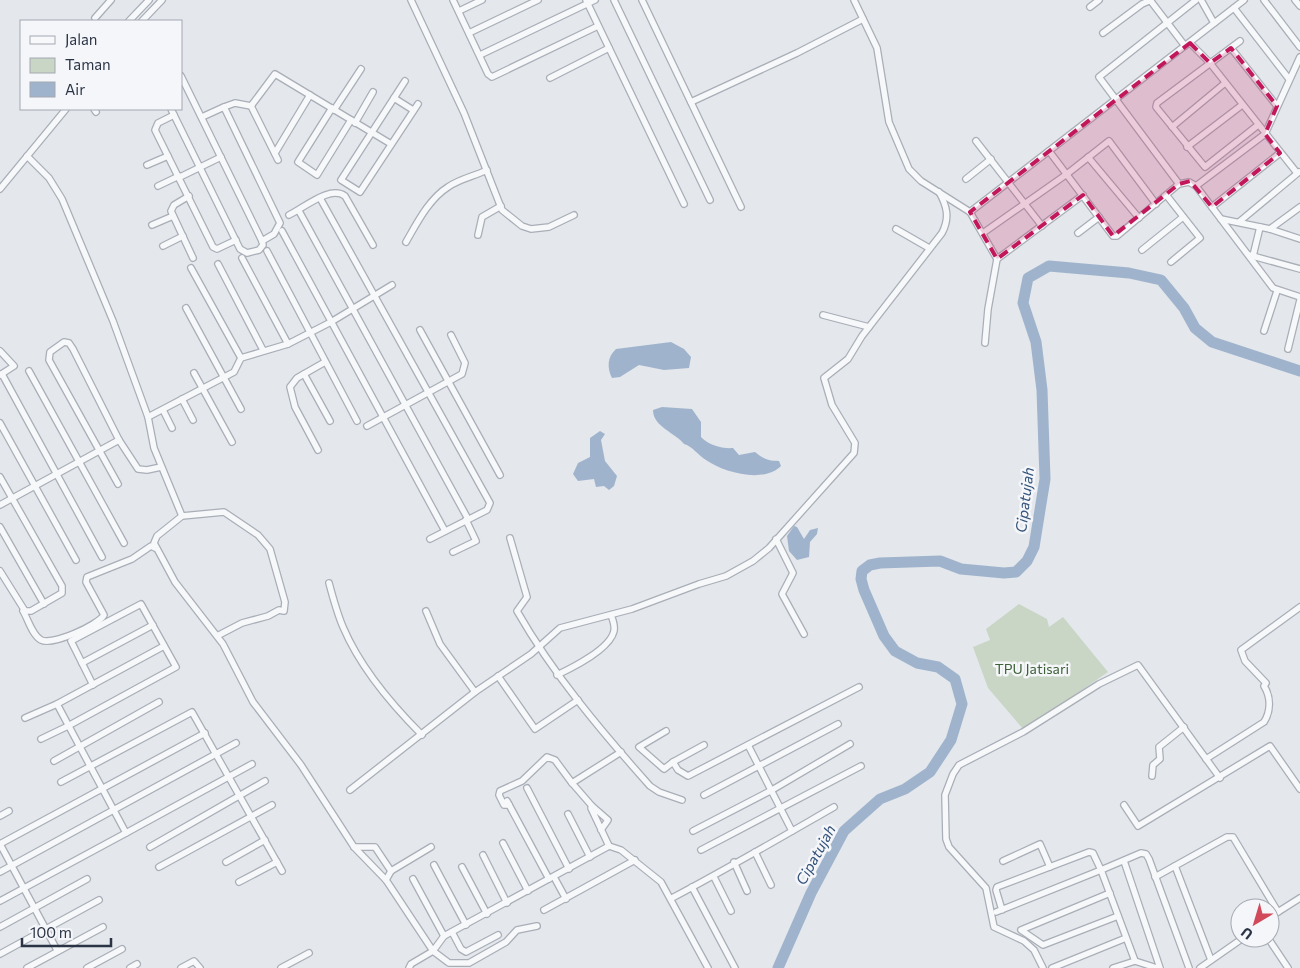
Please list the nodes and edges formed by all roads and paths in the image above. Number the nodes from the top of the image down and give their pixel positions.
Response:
1 (111, 0) edge
2 (149, 0) edge
3 (162, 0) edge
4 (411, 0) edge
5 (453, 0) edge
6 (482, 0) edge
7 (538, 0) edge
8 (595, 0) edge
9 (614, 0) edge
10 (642, 0) edge
11 (854, 0) edge
12 (1099, 0) edge
13 (1151, 0) edge
14 (1196, 0) edge
15 (1201, 0) edge
16 (1244, 0) edge
17 (1264, 0) edge
18 (1295, 0) edge
19 (587, 2) edge
20 (1143, 2) edge
21 (1236, 4) edge
22 (1300, 6) edge
23 (1090, 7) dead end
24 (459, 11) junction
25 (95, 18) dead end
26 (863, 19) junction
27 (130, 20) edge
28 (143, 20) edge
29 (1166, 23) junction
30 (1214, 23) junction
31 (598, 26) junction
32 (469, 33) junction
33 (1103, 33) dead end
34 (1240, 41) dead end
35 (1187, 45) junction
36 (1300, 47) edge
37 (609, 48) junction
38 (1231, 48) junction
39 (480, 55) junction
40 (1300, 57) edge
41 (1210, 62) junction
42 (361, 69) dead end
43 (182, 78) edge
44 (550, 78) dead end
45 (1288, 79) junction
46 (405, 81) dead end
47 (1225, 83) junction
48 (373, 92) dead end
49 (310, 95) junction
50 (394, 98) junction
51 (1114, 101) junction
52 (691, 102) junction
53 (418, 104) dead end
54 (1242, 105) junction
55 (251, 106) junction
56 (1277, 106) junction
57 (224, 107) junction
58 (333, 109) junction
59 (65, 110) edge
60 (414, 110) junction
61 (172, 112) edge
62 (202, 117) junction
63 (353, 121) junction
64 (1258, 125) junction
65 (1172, 127) junction
66 (371, 132) junction
67 (1265, 134) junction
68 (976, 141) dead end
69 (391, 144) junction
70 (1187, 147) junction
71 (1049, 151) junction
72 (1280, 153) junction
73 (275, 154) junction
74 (27, 156) junction
75 (168, 156) junction
76 (221, 157) junction
77 (1088, 157) junction
78 (991, 159) junction
79 (278, 160) dead end
80 (147, 165) dead end
81 (200, 167) junction
82 (487, 170) junction
83 (1298, 172) edge
84 (1067, 174) junction
85 (179, 177) junction
86 (966, 179) dead end
87 (1008, 181) junction
88 (1179, 184) junction
89 (158, 186) dead end
90 (1196, 186) junction
91 (0, 189) edge
92 (939, 192) junction
93 (1083, 195) junction
94 (189, 196) junction
95 (1167, 196) junction
96 (320, 198) junction
97 (710, 200) dead end
98 (684, 204) dead end
99 (1025, 204) junction
100 (1156, 204) junction
101 (501, 206) junction
102 (741, 207) dead end
103 (1212, 207) junction
104 (1300, 207) edge
105 (298, 211) junction
106 (970, 212) junction
107 (289, 215) dead end
108 (574, 215) dead end
109 (173, 216) junction
110 (1099, 217) junction
111 (1183, 217) junction
112 (1139, 218) junction
113 (1221, 219) junction
114 (1239, 222) junction
115 (152, 225) dead end
116 (1042, 226) junction
117 (1260, 227) junction
118 (896, 229) dead end
119 (1270, 229) junction
120 (282, 231) dead end
121 (983, 233) junction
122 (1078, 233) dead end
123 (478, 235) dead end
124 (183, 236) junction
125 (1300, 239) edge
126 (236, 240) junction
127 (262, 241) junction
128 (406, 242) dead end
129 (373, 245) dead end
130 (163, 246) dead end
131 (929, 248) junction
132 (1142, 250) dead end
133 (267, 251) dead end
134 (1251, 256) junction
135 (193, 258) dead end
136 (242, 258) dead end
137 (997, 259) junction
138 (1171, 262) dead end
139 (218, 264) dead end
140 (191, 268) dead end
141 (1300, 270) edge
142 (392, 285) dead end
143 (1277, 291) junction
144 (373, 296) junction
145 (1300, 298) edge
146 (186, 308) dead end
147 (352, 309) junction
148 (823, 315) dead end
149 (331, 322) junction
150 (868, 327) junction
151 (420, 330) dead end
152 (1264, 331) dead end
153 (309, 333) junction
154 (451, 335) dead end
155 (985, 343) dead end
156 (288, 344) junction
157 (1288, 348) dead end
158 (263, 350) junction
159 (0, 351) edge
160 (241, 358) junction
161 (325, 362) junction
162 (29, 371) dead end
163 (194, 373) dead end
164 (1, 374) edge
165 (304, 374) junction
166 (224, 376) junction
167 (448, 381) junction
168 (202, 387) junction
169 (427, 393) junction
170 (182, 400) junction
171 (405, 405) junction
172 (241, 409) dead end
173 (163, 410) junction
174 (383, 417) junction
175 (148, 418) junction
176 (193, 420) dead end
177 (330, 421) dead end
178 (358, 421) dead end
179 (0, 423) edge
180 (367, 426) dead end
181 (172, 428) dead end
182 (119, 440) junction
183 (232, 442) dead end
184 (318, 450) dead end
185 (100, 451) junction
186 (80, 462) junction
187 (160, 467) junction
188 (57, 474) junction
189 (500, 474) dead end
190 (0, 477) edge
191 (118, 484) dead end
192 (35, 486) junction
193 (12, 499) junction
194 (0, 505) edge
195 (182, 516) junction
196 (467, 520) junction
197 (0, 527) edge
198 (445, 531) junction
199 (510, 538) dead end
200 (430, 539) dead end
201 (776, 539) junction
202 (124, 543) dead end
203 (155, 548) junction
204 (453, 552) dead end
205 (102, 557) dead end
206 (76, 560) dead end
207 (0, 571) edge
208 (329, 583) dead end
209 (44, 604) junction
210 (1300, 607) edge
211 (426, 610) dead end
212 (23, 611) junction
213 (611, 615) junction
214 (153, 625) junction
215 (804, 634) dead end
216 (217, 636) junction
217 (164, 646) junction
218 (538, 648) junction
219 (82, 663) junction
220 (557, 674) junction
221 (498, 676) junction
222 (93, 685) junction
223 (859, 687) dead end
224 (475, 692) junction
225 (578, 700) junction
226 (159, 702) dead end
227 (57, 704) junction
228 (25, 718) dead end
229 (838, 724) dead end
230 (68, 726) junction
231 (1184, 727) junction
232 (666, 731) dead end
233 (205, 733) junction
234 (422, 735) junction
235 (41, 739) dead end
236 (236, 743) dead end
237 (850, 744) dead end
238 (704, 745) dead end
239 (748, 745) junction
240 (80, 748) junction
241 (621, 752) junction
242 (216, 754) junction
243 (1206, 759) junction
244 (54, 762) dead end
245 (674, 762) junction
246 (252, 764) dead end
247 (760, 766) junction
248 (861, 766) dead end
249 (91, 768) junction
250 (228, 775) junction
251 (1152, 776) dead end
252 (1220, 778) junction
253 (265, 781) dead end
254 (61, 782) dead end
255 (572, 783) junction
256 (527, 788) dead end
257 (102, 789) junction
258 (1300, 789) edge
259 (350, 790) dead end
260 (772, 790) junction
261 (704, 795) dead end
262 (240, 796) junction
263 (682, 800) dead end
264 (272, 805) dead end
265 (1124, 805) dead end
266 (592, 806) junction
267 (834, 807) dead end
268 (782, 808) junction
269 (8, 811) dead end
270 (114, 811) junction
271 (568, 814) dead end
272 (0, 816) edge
273 (252, 817) junction
274 (602, 830) junction
275 (693, 831) dead end
276 (792, 831) junction
277 (126, 833) junction
278 (265, 840) junction
279 (503, 843) dead end
280 (0, 844) edge
281 (609, 846) junction
282 (150, 847) dead end
283 (354, 847) junction
284 (431, 847) dead end
285 (701, 850) dead end
286 (755, 852) junction
287 (483, 855) dead end
288 (590, 857) junction
289 (635, 860) junction
290 (1124, 861) junction
291 (226, 862) dead end
292 (277, 862) junction
293 (734, 862) junction
294 (1003, 862) dead end
295 (434, 865) dead end
296 (12, 866) junction
297 (1175, 866) junction
298 (159, 867) dead end
299 (462, 867) dead end
300 (1050, 867) junction
301 (569, 869) junction
302 (391, 870) junction
303 (1101, 870) junction
304 (282, 871) dead end
305 (0, 872) edge
306 (714, 877) junction
307 (1155, 877) junction
308 (551, 878) junction
309 (413, 879) dead end
310 (87, 880) dead end
311 (386, 880) junction
312 (238, 882) dead end
313 (771, 885) dead end
314 (692, 887) junction
315 (24, 888) junction
316 (528, 891) junction
317 (748, 891) dead end
318 (1110, 893) junction
319 (672, 898) junction
320 (1270, 898) edge
321 (1300, 898) edge
322 (566, 899) junction
323 (99, 900) dead end
324 (0, 901) edge
325 (507, 903) junction
326 (35, 908) junction
327 (544, 910) dead end
328 (731, 911) dead end
329 (1280, 911) edge
330 (487, 914) junction
331 (1118, 916) junction
332 (466, 925) junction
333 (537, 926) dead end
334 (103, 927) dead end
335 (0, 928) edge
336 (47, 928) junction
337 (452, 932) junction
338 (498, 935) dead end
339 (444, 936) junction
340 (1126, 938) junction
341 (1230, 947) edge
342 (1275, 948) edge
343 (122, 949) dead end
344 (57, 950) junction
345 (432, 951) junction
346 (309, 953) dead end
347 (0, 954) edge
348 (1211, 960) junction
349 (1135, 961) junction
350 (137, 964) dead end
351 (27, 968) edge
352 (87, 968) edge
353 (130, 968) edge
354 (181, 968) edge
355 (200, 968) edge
356 (280, 968) edge
357 (409, 968) edge
358 (708, 968) edge
359 (736, 968) edge
360 (1044, 968) edge
361 (1052, 968) edge
362 (1113, 968) edge
363 (1158, 968) edge
364 (1190, 968) edge
365 (1200, 968) edge
366 (1288, 968) edge

1 - 25 street
2 - 27 street
3 - 28 street
4 - 82 street
5 - 24 street
6 - 24 street
7 - 32 street
8 - 19 street
9 - 97 street
10 - 52 street
11 - 26 street
12 - 23 street
13 - 20 street
13 - 29 street
14 - 29 street
15 - 30 street
16 - 21 street
17 - 36 street
18 - 22 street
19 - 31 street
19 - 39 street
20 - 33 street
21 - 30 street
21 - 45 street
24 - 32 street
26 - 52 street
26 - 92 street
29 - 35 street
29 - 51 street
30 - 35 street
31 - 37 street
31 - 39 street
32 - 39 street
34 - 38 street
35 - 41 street
35 - 51 street
37 - 44 street
37 - 98 street
38 - 41 street
38 - 56 street
40 - 45 street
41 - 47 street
41 - 65 street
42 - 58 street
43 - 62 street
45 - 56 street
46 - 50 street
47 - 54 street
47 - 65 street
48 - 63 street
49 - 55 street
49 - 58 street
49 - 73 street
50 - 60 street
50 - 66 street
51 - 71 street
51 - 88 street
52 - 102 street
53 - 60 street
54 - 64 street
54 - 70 street
55 - 57 street
55 - 73 street
56 - 67 street
57 - 62 street
57 - 127 street
58 - 63 street
58 - 63 street
59 - 74 street
60 - 69 street
61 - 75 street
61 - 81 street
62 - 76 street
63 - 66 street
64 - 67 street
64 - 70 street
65 - 70 street
66 - 69 street
66 - 69 street
67 - 72 street
67 - 90 street
68 - 78 street
71 - 84 street
71 - 87 street
72 - 83 street
72 - 103 street
73 - 79 street
74 - 91 street
74 - 175 street
75 - 80 street
75 - 85 street
76 - 81 street
76 - 127 street
77 - 84 street
77 - 100 street
77 - 112 street
78 - 86 street
78 - 87 street
81 - 85 street
81 - 126 street
82 - 101 street
82 - 128 street
83 - 114 street
84 - 93 street
84 - 99 street
85 - 89 street
85 - 94 street
87 - 99 street
87 - 106 street
88 - 90 street
88 - 95 street
90 - 103 street
92 - 106 street
92 - 131 street
93 - 110 street
93 - 116 street
94 - 109 street
94 - 126 street
95 - 100 street
95 - 111 street
96 - 105 street
96 - 129 street
96 - 144 street
99 - 116 street
99 - 121 street
100 - 112 street
101 - 108 street
101 - 123 street
103 - 113 street
104 - 119 street
105 - 107 street
105 - 147 street
106 - 121 street
109 - 115 street
109 - 124 street
110 - 112 street
110 - 122 street
111 - 132 street
111 - 138 street
113 - 114 street
113 - 134 street
114 - 117 street
116 - 137 street
117 - 119 street
117 - 134 street
118 - 131 street
119 - 125 street
120 - 149 street
121 - 137 street
124 - 130 street
124 - 135 street
126 - 127 street
131 - 150 street
133 - 153 street
134 - 141 street
134 - 143 street
136 - 156 street
137 - 155 street
139 - 158 street
140 - 160 street
142 - 144 street
143 - 145 street
143 - 152 street
144 - 147 street
144 - 169 street
145 - 157 street
146 - 166 street
147 - 149 street
147 - 171 street
148 - 150 street
149 - 153 street
149 - 174 street
150 - 201 street
151 - 167 street
153 - 156 street
153 - 161 street
154 - 167 street
156 - 158 street
158 - 160 street
159 - 164 street
160 - 166 street
161 - 165 street
161 - 178 street
162 - 186 street
163 - 168 street
164 - 188 street
165 - 177 street
165 - 184 street
166 - 168 street
166 - 172 street
167 - 169 street
167 - 189 street
168 - 170 street
168 - 183 street
169 - 171 street
169 - 196 street
170 - 173 street
170 - 176 street
171 - 174 street
171 - 196 street
173 - 175 street
173 - 181 street
174 - 180 street
174 - 198 street
175 - 187 street
179 - 192 street
182 - 185 street
182 - 185 street
182 - 187 street
185 - 186 street
185 - 191 street
186 - 188 street
186 - 202 street
187 - 195 street
188 - 192 street
188 - 205 street
190 - 193 street
192 - 193 street
192 - 206 street
193 - 194 street
193 - 209 street
195 - 203 street
195 - 216 street
196 - 198 street
196 - 204 street
197 - 209 street
198 - 200 street
199 - 218 street
201 - 213 street
201 - 215 street
203 - 212 street
203 - 216 street
207 - 212 street
208 - 234 street
209 - 212 street
210 - 243 street
211 - 224 street
213 - 218 street
213 - 220 street
214 - 217 street
214 - 219 street
214 - 219 street
216 - 283 street
217 - 222 street
217 - 230 street
218 - 220 street
218 - 221 street
219 - 222 street
220 - 225 street
221 - 224 street
221 - 225 street
222 - 227 street
223 - 239 street
224 - 234 street
225 - 241 street
226 - 240 street
227 - 228 street
227 - 230 street
229 - 247 street
230 - 235 street
230 - 240 street
231 - 243 street
231 - 251 street
231 - 360 street
232 - 245 street
233 - 242 street
233 - 249 street
233 - 257 street
234 - 259 street
236 - 242 street
237 - 260 street
238 - 245 street
239 - 245 street
239 - 247 street
240 - 244 street
240 - 249 street
241 - 255 street
241 - 263 street
242 - 250 street
242 - 270 street
243 - 252 street
246 - 250 street
247 - 260 street
247 - 261 street
248 - 268 street
249 - 254 street
249 - 257 street
250 - 262 street
250 - 277 street
252 - 258 street
252 - 265 street
253 - 262 street
255 - 266 street
255 - 308 street
256 - 301 street
257 - 270 street
257 - 280 street
260 - 268 street
260 - 275 street
262 - 273 street
262 - 282 street
264 - 273 street
266 - 274 street
266 - 274 street
267 - 276 street
268 - 276 street
268 - 285 street
269 - 272 street
270 - 277 street
270 - 296 street
271 - 288 street
273 - 278 street
273 - 298 street
274 - 281 street
276 - 286 street
277 - 315 street
278 - 291 street
278 - 292 street
279 - 316 street
280 - 296 street
281 - 288 street
281 - 289 street
283 - 302 street
283 - 311 street
284 - 302 street
286 - 293 street
286 - 313 street
287 - 325 street
288 - 301 street
289 - 319 street
289 - 322 street
290 - 303 street
290 - 307 street
290 - 363 street
292 - 304 street
292 - 312 street
293 - 306 street
293 - 317 street
294 - 300 street
295 - 332 street
296 - 305 street
296 - 315 street
297 - 307 street
297 - 320 street
297 - 348 street
299 - 330 street
300 - 303 street
300 - 303 street
301 - 308 street
302 - 311 street
303 - 318 street
306 - 314 street
306 - 328 street
307 - 364 street
308 - 316 street
308 - 322 street
309 - 339 street
310 - 326 street
311 - 345 street
314 - 319 street
314 - 359 street
315 - 324 street
315 - 326 street
316 - 325 street
318 - 331 street
318 - 331 street
319 - 358 street
321 - 329 street
322 - 327 street
323 - 336 street
325 - 330 street
326 - 335 street
326 - 336 street
330 - 332 street
331 - 340 street
332 - 337 street
333 - 345 street
334 - 344 street
336 - 344 street
336 - 347 street
337 - 338 street
337 - 339 street
339 - 345 street
340 - 349 street
340 - 361 street
341 - 348 street
342 - 366 street
343 - 352 street
344 - 351 street
345 - 357 street
346 - 356 street
348 - 365 street
349 - 362 street
349 - 363 street
350 - 353 street
354 - 355 street

